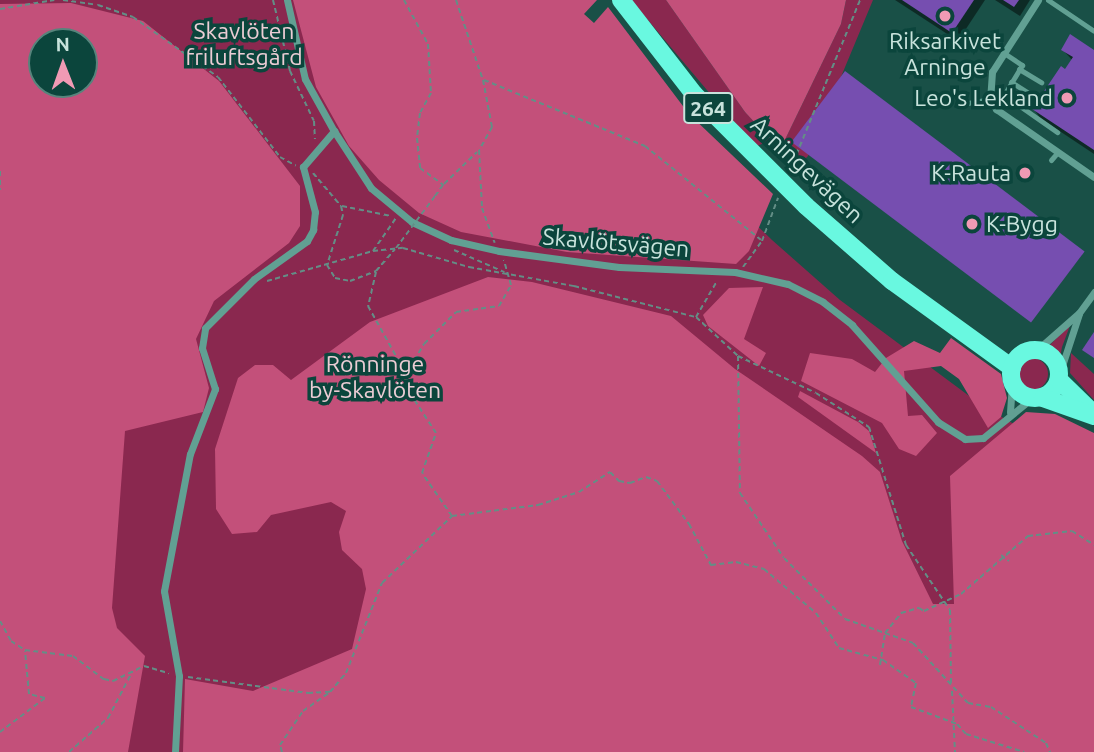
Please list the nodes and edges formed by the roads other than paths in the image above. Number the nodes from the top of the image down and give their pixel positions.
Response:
1 (287, 0) edge
2 (621, 0) edge
3 (1038, 0) edge
4 (1048, 0) edge
5 (1094, 31) edge
6 (1004, 53) junction
7 (1019, 69) junction
8 (1011, 82) junction
9 (1041, 82) dead end
10 (1032, 95) dead end
11 (990, 99) junction
12 (962, 104) dead end
13 (334, 131) junction
14 (1057, 132) dead end
15 (1058, 152) junction
16 (1051, 160) dead end
17 (1094, 177) edge
18 (1094, 292) edge
19 (1079, 313) junction
20 (952, 324) junction
21 (1030, 352) junction
22 (1012, 375) junction
23 (1060, 376) junction
24 (1037, 398) junction
25 (1010, 412) junction
26 (1094, 415) edge
27 (175, 752) edge

1 - 13 street, Skavlötsvägen
2 - 20 main road, Arningevägen / 264
3 - 6 street
4 - 5 lane
6 - 7 lane
6 - 11 street
7 - 8 lane
7 - 9 lane
8 - 10 lane
8 - 14 lane
11 - 12 lane
11 - 15 street
13 - 25 street, Skavlötsvägen
13 - 27 street
15 - 16 lane
15 - 17 street
18 - 19 street
19 - 21 street
19 - 23 street
20 - 21 main road, Arningevägen / 264
20 - 22 main road, Arningevägen / 264
21 - 22 main road
21 - 23 main road, 264
22 - 24 main road, 264
22 - 25 street
23 - 24 main road
23 - 26 main road, 264
24 - 25 street, Skavlötsvägen
24 - 26 main road, 264

